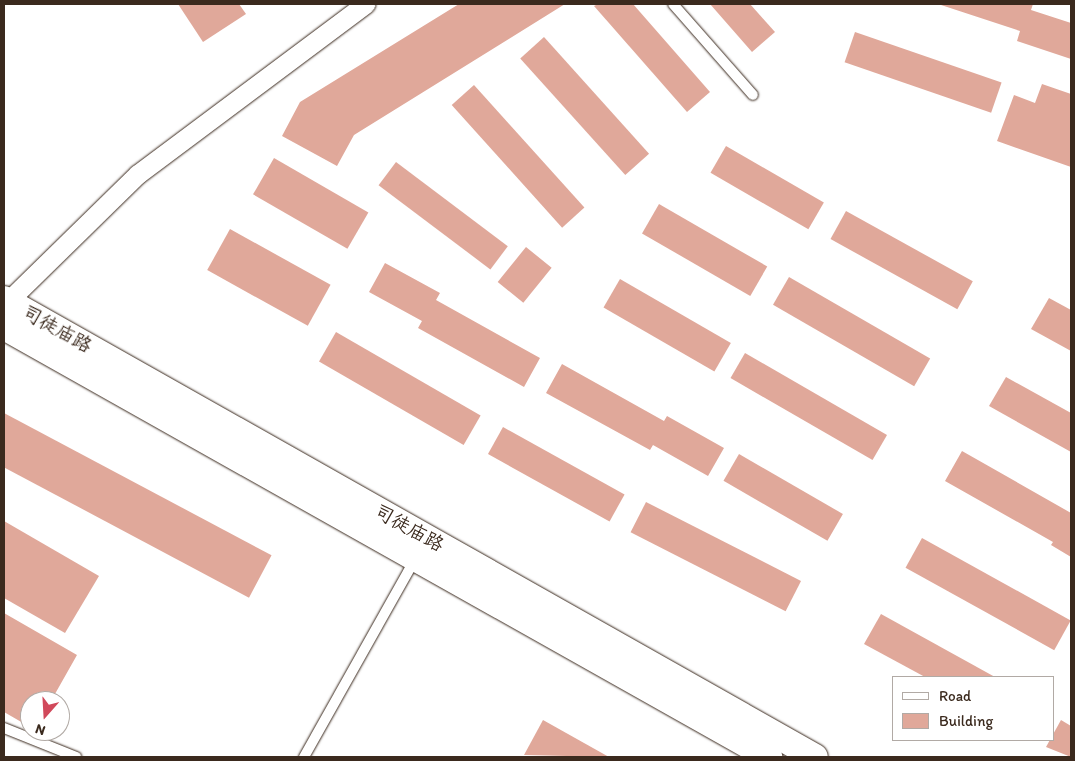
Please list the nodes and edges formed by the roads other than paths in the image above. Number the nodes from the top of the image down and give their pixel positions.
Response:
1 (365, 4) edge
2 (673, 4) edge
3 (753, 95) dead end
4 (5, 302) edge
5 (4, 327) edge
6 (417, 556) junction
7 (4, 728) edge
8 (76, 757) edge
9 (304, 757) edge
10 (769, 757) edge
11 (814, 757) edge

1 - 4 street
2 - 3 lane
4 - 11 main road, 司徒庙路
5 - 6 main road, 司徒庙路
6 - 9 lane
6 - 10 main road, 司徒庙路
7 - 8 lane

